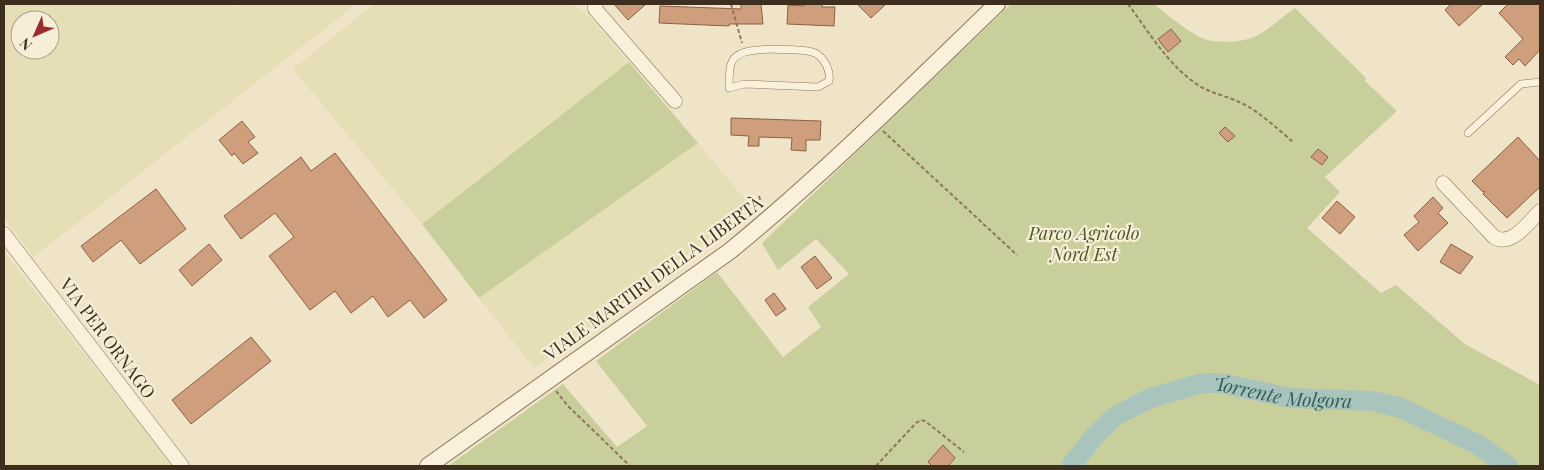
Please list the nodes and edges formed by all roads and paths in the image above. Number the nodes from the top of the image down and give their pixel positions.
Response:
1 (731, 4) edge
2 (997, 4) edge
3 (1128, 4) edge
4 (591, 6) edge
5 (745, 52) junction
6 (1540, 82) edge
7 (675, 101) dead end
8 (876, 121) junction
9 (1468, 133) dead end
10 (1292, 142) dead end
11 (1443, 183) dead end
12 (1540, 211) edge
13 (4, 234) edge
14 (1017, 255) dead end
15 (548, 380) junction
16 (964, 452) dead end
17 (182, 466) edge
18 (428, 466) edge
19 (630, 466) edge
20 (876, 466) edge

1 - 5 path
2 - 8 street, VIALE MARTIRI DELLA LIBERTÀ
3 - 10 path
4 - 7 street
5 - 5 lane
6 - 9 lane
8 - 14 path
8 - 15 street, VIALE MARTIRI DELLA LIBERTÀ
11 - 12 street
13 - 17 street, VIA PER ORNAGO
15 - 18 street, VIALE MARTIRI DELLA LIBERTÀ
15 - 19 path
16 - 20 path

